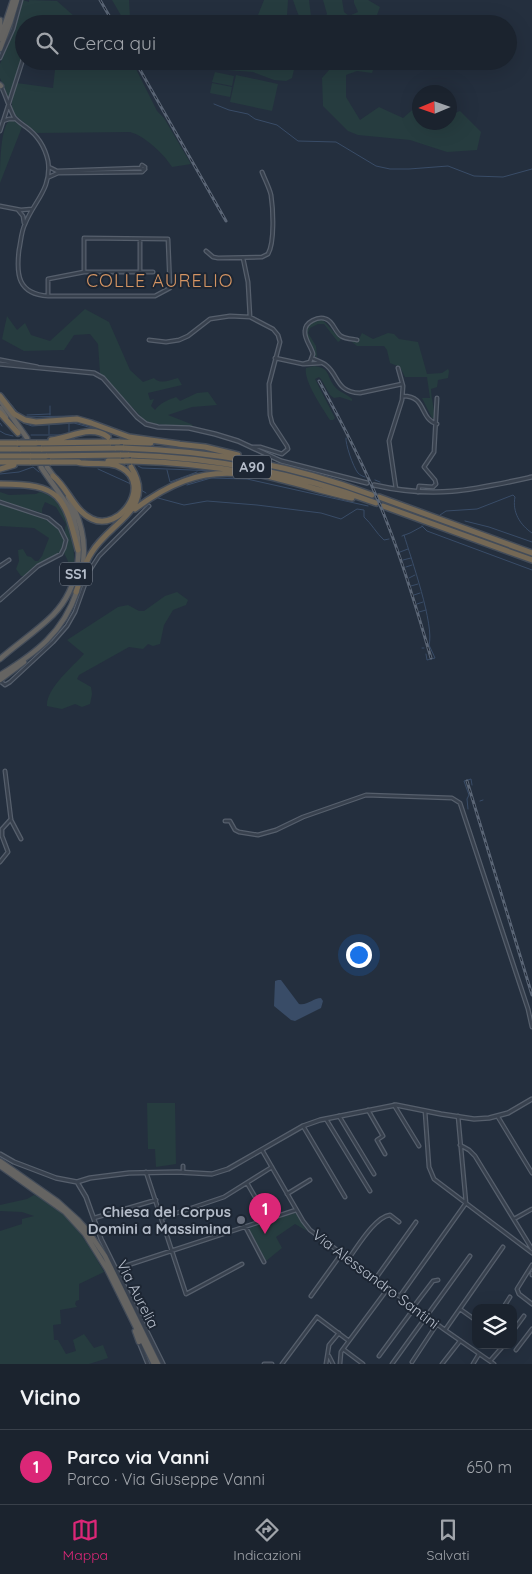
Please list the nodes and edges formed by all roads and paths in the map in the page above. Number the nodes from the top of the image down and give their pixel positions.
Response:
1 (13, 0) edge
2 (17, 0) edge
3 (21, 0) edge
4 (17, 15) edge
5 (0, 20) edge
6 (15, 22) edge
7 (0, 30) edge
8 (0, 39) edge
9 (0, 49) edge
10 (0, 58) edge
11 (20, 70) edge
12 (0, 85) edge
13 (9, 103) junction
14 (16, 119) junction
15 (3, 121) junction
16 (0, 131) edge
17 (48, 167) junction
18 (127, 171) junction
19 (64, 172) junction
20 (262, 172) dead end
21 (48, 178) junction
22 (0, 206) edge
23 (33, 208) junction
24 (18, 210) junction
25 (24, 225) junction
26 (140, 239) junction
27 (206, 251) dead end
28 (243, 258) junction
29 (84, 272) junction
30 (140, 272) junction
31 (152, 272) dead end
32 (48, 296) junction
33 (252, 318) junction
34 (149, 340) dead end
35 (357, 340) dead end
36 (275, 358) junction
37 (312, 358) junction
38 (0, 362) edge
39 (322, 363) junction
40 (303, 364) junction
41 (398, 368) dead end
42 (402, 384) junction
43 (0, 396) edge
44 (403, 396) junction
45 (437, 398) dead end
46 (0, 400) edge
47 (0, 408) edge
48 (0, 413) edge
49 (437, 424) junction
50 (27, 438) tunnel mouth
51 (109, 439) junction
52 (17, 440) junction
53 (0, 442) edge
54 (179, 444) junction
55 (39, 445) junction
56 (253, 447) junction
57 (0, 449) edge
58 (0, 456) edge
59 (28, 460) junction
60 (0, 462) edge
61 (77, 462) junction
62 (265, 463) junction
63 (131, 464) junction
64 (49, 465) junction
65 (41, 467) tunnel mouth
66 (0, 469) edge
67 (53, 476) junction
68 (266, 476) junction
69 (532, 477) edge
70 (135, 480) junction
71 (368, 483) dead end
72 (0, 484) edge
73 (374, 485) dead end
74 (396, 489) junction
75 (418, 492) junction
76 (137, 493) junction
77 (372, 495) dead end
78 (379, 497) dead end
79 (0, 502) edge
80 (149, 506) dead end
81 (383, 506) dead end
82 (130, 512) junction
83 (78, 550) junction
84 (532, 553) edge
85 (9, 560) dead end
86 (532, 560) edge
87 (0, 566) edge
88 (76, 592) junction
89 (0, 600) edge
90 (16, 645) junction
91 (0, 655) edge
92 (28, 657) junction
93 (0, 659) edge
94 (0, 675) edge
95 (0, 681) edge
96 (5, 771) dead end
97 (11, 819) junction
98 (226, 821) dead end
99 (21, 839) dead end
100 (0, 862) edge
101 (532, 1027) edge
102 (532, 1099) edge
103 (394, 1105) junction
104 (368, 1110) junction
105 (424, 1111) junction
106 (339, 1116) junction
107 (458, 1116) junction
108 (498, 1117) junction
109 (326, 1119) junction
110 (303, 1126) junction
111 (460, 1145) junction
112 (419, 1146) dead end
113 (262, 1150) junction
114 (0, 1154) edge
115 (385, 1154) dead end
116 (0, 1161) edge
117 (183, 1166) dead end
118 (0, 1167) edge
119 (272, 1167) junction
120 (146, 1172) junction
121 (183, 1172) junction
122 (532, 1173) edge
123 (374, 1174) dead end
124 (310, 1180) dead end
125 (77, 1182) junction
126 (247, 1183) junction
127 (370, 1191) dead end
128 (287, 1194) junction
129 (345, 1197) dead end
130 (156, 1200) junction
131 (466, 1203) junction
132 (532, 1208) edge
133 (296, 1210) junction
134 (94, 1218) junction
135 (162, 1218) junction
136 (268, 1219) junction
137 (514, 1219) junction
138 (399, 1222) dead end
139 (416, 1222) dead end
140 (245, 1226) junction
141 (502, 1247) dead end
142 (532, 1249) edge
143 (172, 1250) junction
144 (342, 1253) junction
145 (532, 1253) edge
146 (470, 1256) dead end
147 (349, 1258) junction
148 (264, 1262) dead end
149 (242, 1264) dead end
150 (532, 1265) edge
151 (116, 1269) junction
152 (376, 1278) junction
153 (438, 1280) dead end
154 (389, 1287) junction
155 (312, 1296) dead end
156 (400, 1296) junction
157 (510, 1297) dead end
158 (506, 1304) edge
159 (532, 1304) edge
160 (415, 1307) junction
161 (460, 1309) junction
162 (129, 1313) junction
163 (427, 1316) junction
164 (524, 1316) dead end
165 (472, 1318) edge
166 (437, 1324) junction
167 (517, 1326) edge
168 (532, 1328) edge
169 (445, 1330) junction
170 (338, 1333) junction
171 (349, 1341) junction
172 (460, 1341) junction
173 (139, 1342) joint
174 (343, 1349) junction
175 (500, 1349) edge
176 (516, 1350) dead end
177 (479, 1354) junction
178 (328, 1356) junction
179 (380, 1356) dead end
180 (490, 1361) junction
181 (412, 1362) dead end
182 (148, 1364) edge
183 (154, 1364) edge
184 (158, 1364) edge
185 (163, 1364) edge
186 (264, 1364) edge
187 (272, 1364) edge
188 (282, 1364) edge
189 (326, 1364) edge
190 (333, 1364) edge
191 (340, 1364) edge
192 (363, 1364) edge
193 (392, 1364) edge
194 (442, 1364) edge
195 (473, 1364) edge
196 (494, 1364) edge

1 - 8 highway
2 - 9 highway
3 - 4 street
5 - 7 highway
6 - 10 street
11 - 13 street
12 - 13 street
13 - 14 street
13 - 15 street
14 - 15 street
14 - 17 street
15 - 16 street
17 - 19 street
17 - 21 street
18 - 18 street
18 - 19 street
19 - 21 street
20 - 28 street
21 - 23 street
22 - 24 street
23 - 24 street
23 - 25 street
24 - 25 street
25 - 32 street
26 - 29 street
26 - 30 street
26 - 32 street
27 - 28 street
28 - 33 street
29 - 30 street
29 - 32 street
30 - 31 street
33 - 34 street
33 - 36 street
35 - 37 street
36 - 40 street
36 - 56 street
37 - 39 street
37 - 40 street
38 - 56 street
39 - 40 street
39 - 42 street
41 - 42 street
42 - 44 street
43 - 54 highway
44 - 49 street
44 - 74 street
45 - 49 street
46 - 50 highway
47 - 52 highway
48 - 52 highway
49 - 75 street
51 - 54 highway, bridge
51 - 55 highway
51 - 55 highway
52 - 53 highway
52 - 55 highway, bridge
54 - 62 highway
55 - 57 highway, A90, bridge
55 - 62 highway, A90, bridge
56 - 71 street
58 - 59 highway, A90
59 - 60 highway
59 - 64 highway, bridge
59 - 66 highway
59 - 68 highway, A90, bridge
61 - 63 highway, bridge
61 - 64 highway
61 - 70 highway
62 - 77 highway, A90
63 - 68 highway
63 - 70 highway
64 - 67 highway, SS1
65 - 83 highway, SS1
67 - 76 highway
67 - 88 highway, SS1
68 - 82 highway
69 - 75 street
70 - 76 highway
72 - 83 highway
73 - 74 street
74 - 75 street
76 - 82 highway
78 - 84 highway
79 - 89 street
80 - 95 street
81 - 86 highway
82 - 88 highway
83 - 90 highway, SS1
85 - 87 street
88 - 92 highway, SS1
90 - 91 highway
90 - 93 highway, SS1
92 - 94 highway, SS1
92 - 95 highway
96 - 97 street
97 - 99 street
97 - 100 street
98 - 101 street
102 - 108 street
103 - 104 street
103 - 105 street
103 - 112 street
104 - 106 street
104 - 115 street
105 - 107 street
105 - 131 street
106 - 109 street
106 - 123 street
107 - 108 street
107 - 111 street
108 - 122 street
109 - 110 street
109 - 127 street
110 - 113 street
110 - 129 street
111 - 131 street
111 - 137 street
113 - 119 street, Via Alessandro Santini
113 - 121 street
114 - 125 street
116 - 184 highway, Via Aurelia
117 - 121 street
118 - 162 highway, Via Aurelia
119 - 126 street
119 - 128 street, Via Alessandro Santini
120 - 121 street
120 - 125 street
120 - 130 street
124 - 128 street
125 - 134 street, Via Aurelia
126 - 135 street
126 - 136 street
128 - 133 street, Via Alessandro Santini
130 - 134 street
130 - 135 street
131 - 145 street
131 - 156 street
132 - 137 street
133 - 136 street
133 - 144 street, Via Alessandro Santini
134 - 151 street, Via Aurelia
135 - 143 street
136 - 140 street
137 - 142 street
138 - 147 street
139 - 152 street
140 - 143 street
140 - 148 street
141 - 161 street
143 - 149 street
143 - 151 street
144 - 147 street, Via Alessandro Santini
144 - 155 street
146 - 163 street
147 - 152 street, Via Alessandro Santini
150 - 159 street
151 - 185 street, Via Aurelia
152 - 154 street, Via Alessandro Santini
153 - 160 street
154 - 156 street, Via Alessandro Santini
154 - 171 street
156 - 160 street, Via Alessandro Santini
157 - 158 street
160 - 163 street, Via Alessandro Santini
160 - 179 street
161 - 165 street
161 - 169 street
162 - 173 highway
162 - 183 highway, Via Aurelia
163 - 166 street, Via Alessandro Santini
163 - 193 street
164 - 167 street
166 - 169 street, Via Alessandro Santini
166 - 181 street
168 - 176 street
169 - 172 street, Via Alessandro Santini
170 - 171 street
170 - 178 street
170 - 188 street
171 - 174 street
172 - 177 street, Via Alessandro Santini
172 - 194 street
173 - 182 street, Via Aurelia
174 - 191 street
174 - 192 street
175 - 180 street
177 - 180 street, Via Alessandro Santini
177 - 195 street
178 - 189 street
178 - 190 street
180 - 196 street, Via Alessandro Santini
186 - 187 street

